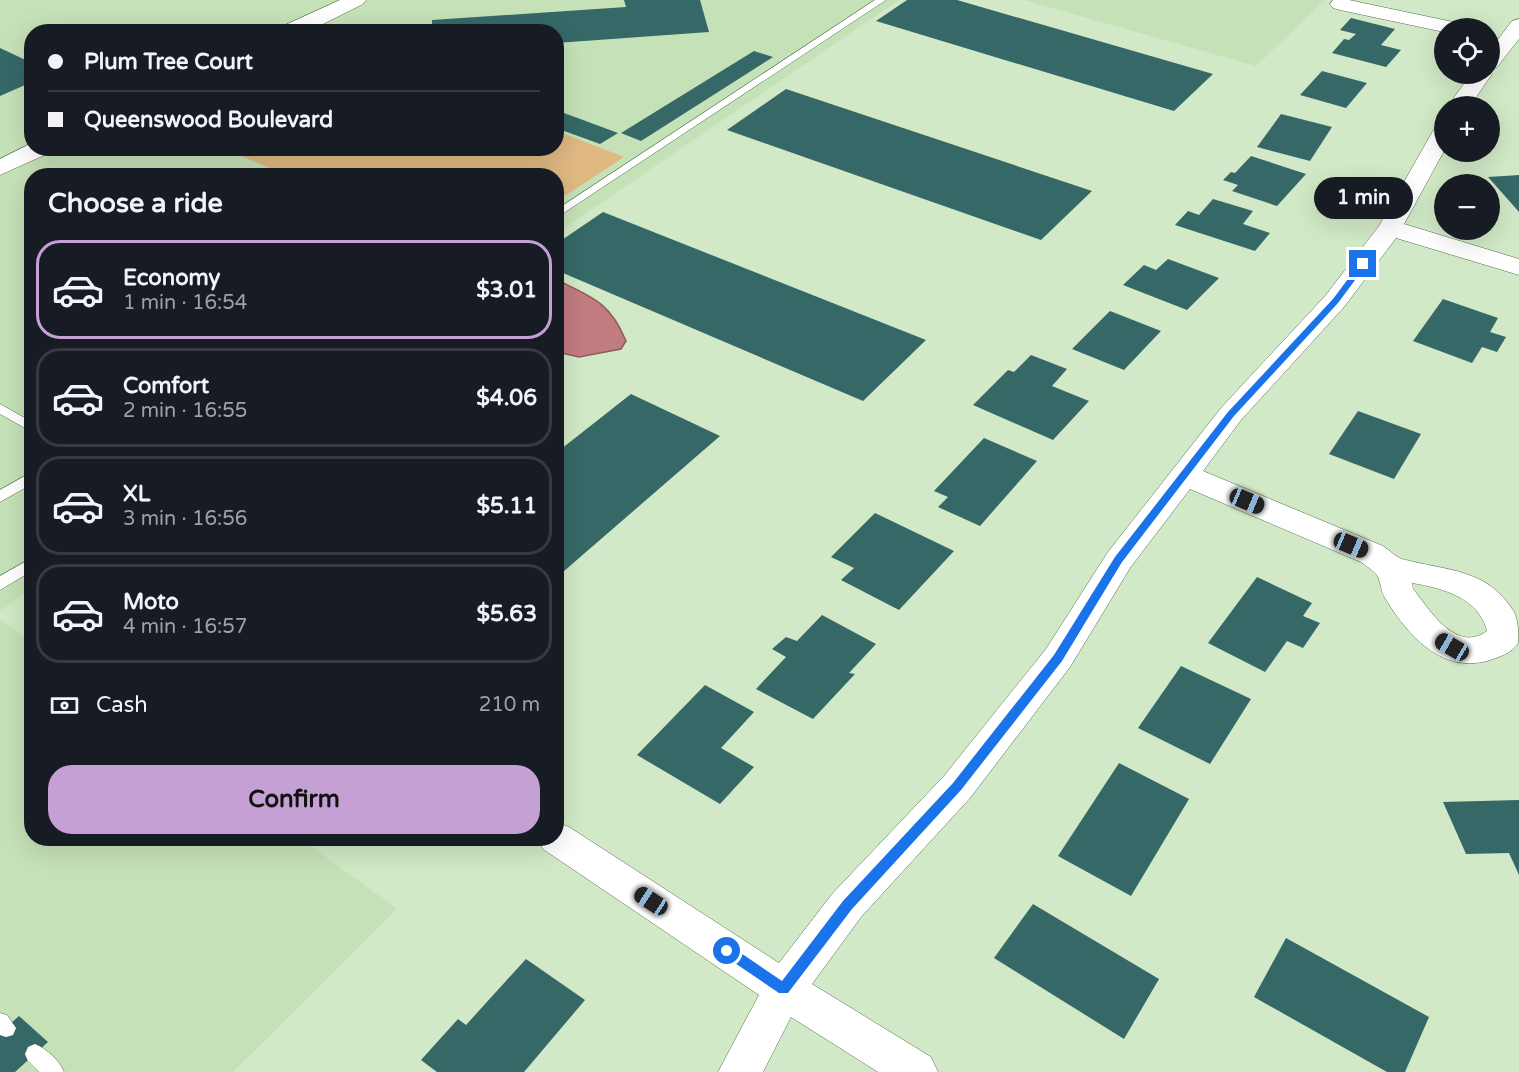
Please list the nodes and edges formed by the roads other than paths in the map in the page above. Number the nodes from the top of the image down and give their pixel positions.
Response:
1 (356, 0) edge
2 (881, 0) edge
3 (1340, 4) dead end
4 (306, 24) edge
5 (1434, 24) edge
6 (1509, 34) edge
7 (1500, 48) edge
8 (1434, 150) edge
9 (25, 156) edge
10 (0, 168) edge
11 (564, 210) edge
12 (1390, 228) junction
13 (1519, 267) edge
14 (0, 408) edge
15 (24, 423) edge
16 (1184, 475) junction
17 (24, 482) edge
18 (0, 496) edge
19 (24, 568) edge
20 (1392, 569) dead end
21 (0, 584) edge
22 (564, 843) edge
23 (784, 989) junction
24 (35, 1054) dead end
25 (54, 1072) edge
26 (740, 1072) edge
27 (916, 1072) edge

1 - 4 street
2 - 11 lane
3 - 5 street
6 - 7 street
8 - 12 street
9 - 10 street
12 - 13 street
12 - 16 street
14 - 15 lane
16 - 20 street
16 - 23 street
17 - 18 lane
19 - 21 lane
22 - 23 street
23 - 26 street
23 - 27 street
24 - 25 lane

